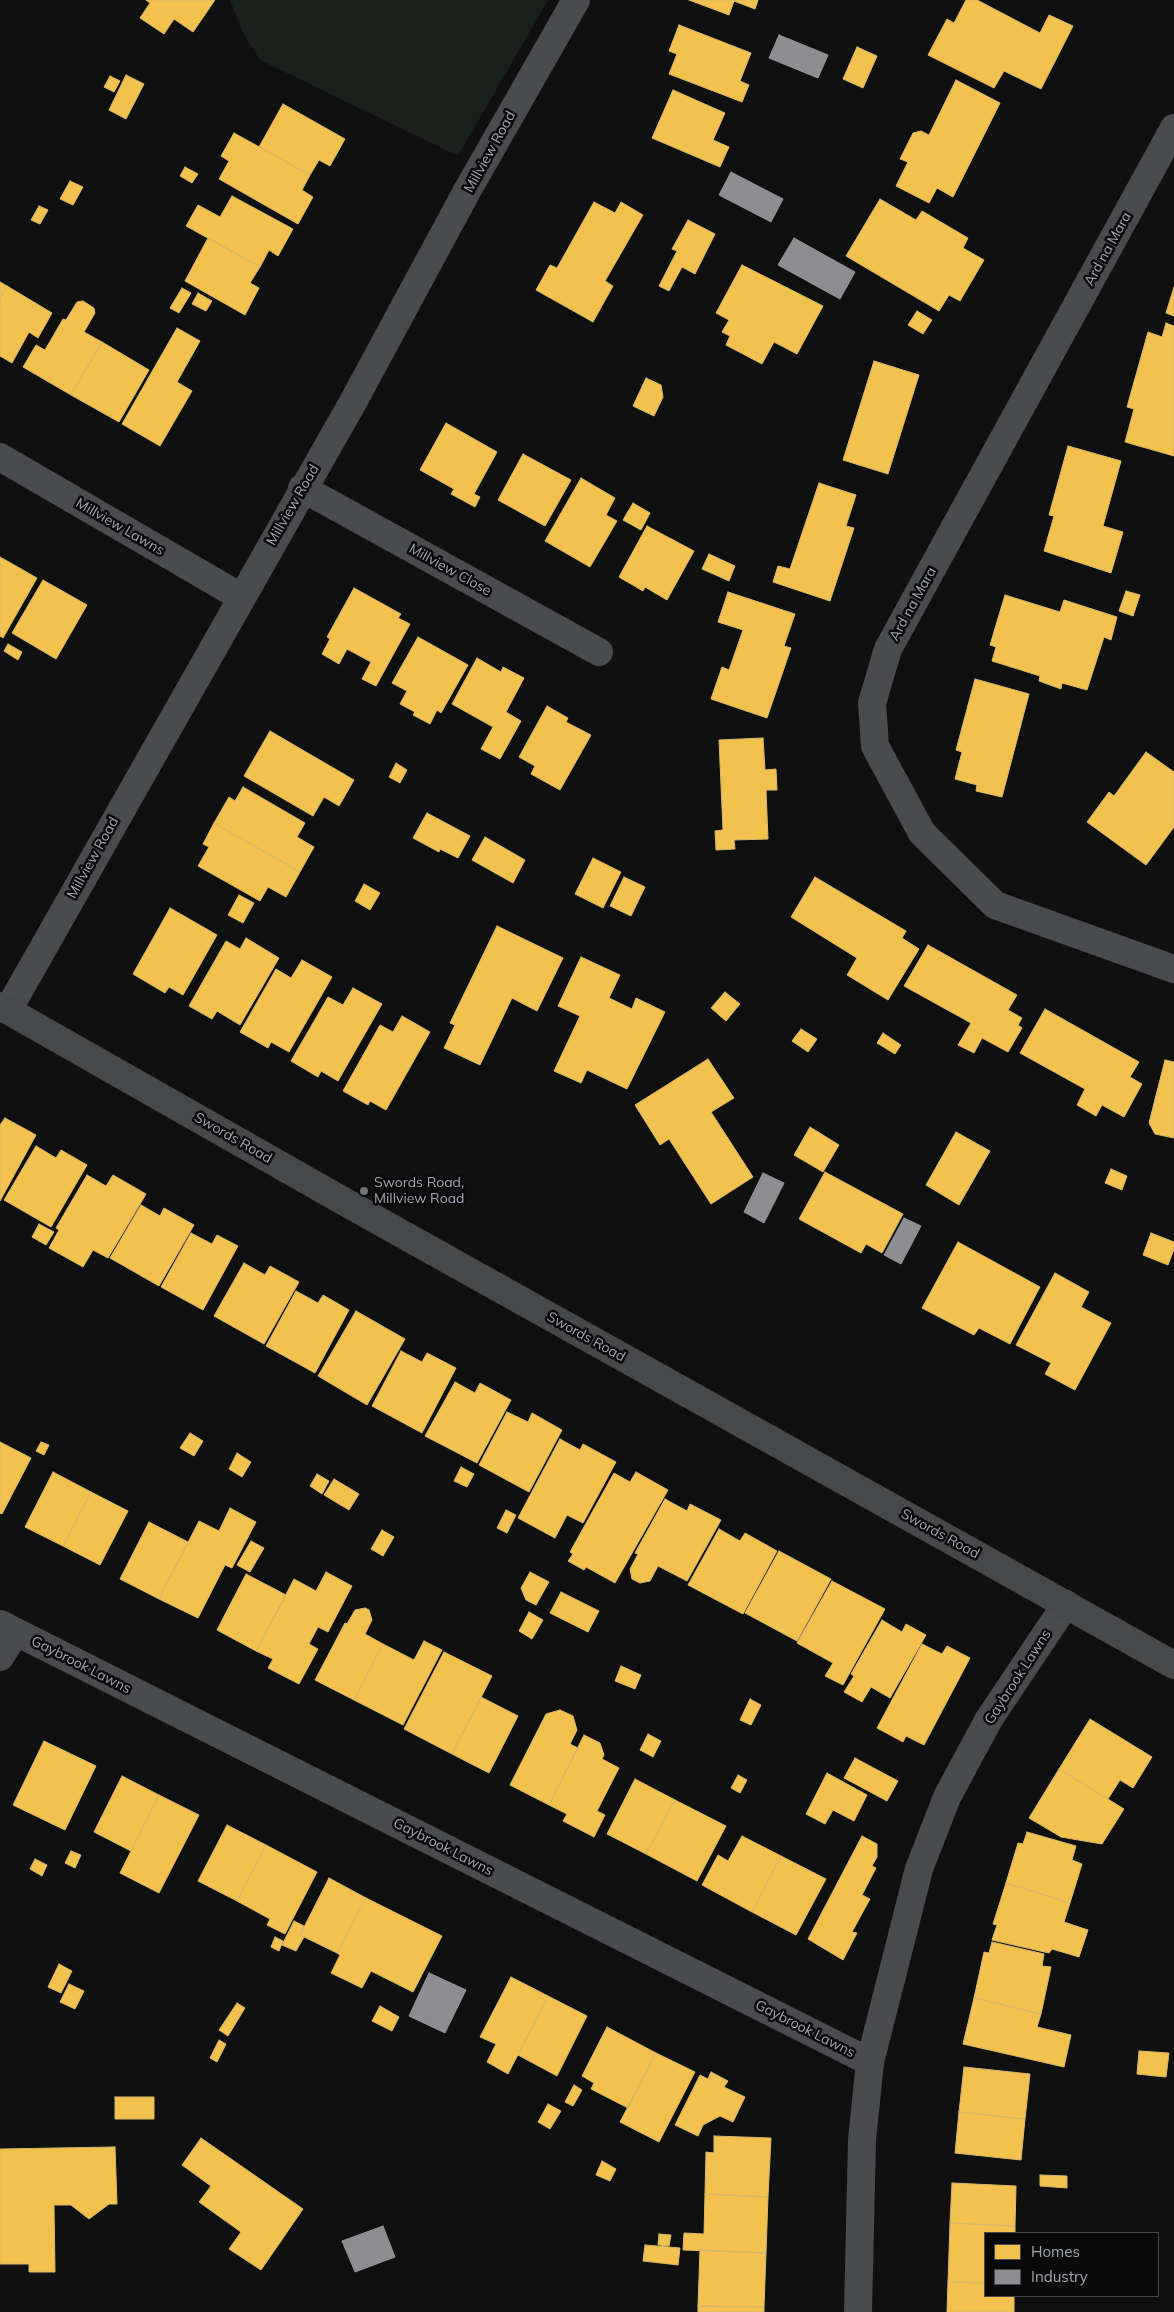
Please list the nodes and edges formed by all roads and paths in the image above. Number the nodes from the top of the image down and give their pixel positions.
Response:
1 (576, 0) edge
2 (1174, 128) edge
3 (0, 457) edge
4 (302, 488) junction
5 (241, 597) junction
6 (599, 652) dead end
7 (1174, 968) edge
8 (4, 1008) edge
9 (1066, 1604) junction
10 (8, 1628) edge
11 (0, 1657) edge
12 (1174, 1664) edge
13 (870, 2062) junction
14 (858, 2312) edge

1 - 4 street, Millview Road
2 - 7 street, Ard na Mara
3 - 5 street, Millview Lawns
4 - 5 street, Millview Road
4 - 6 street, Millview Close
5 - 8 street, Millview Road
8 - 9 main road, Swords Road
9 - 12 main road, Swords Road
9 - 13 street, Gaybrook Lawns
10 - 11 street, Gaybrook Lawns
10 - 13 street, Gaybrook Lawns
13 - 14 street, Gaybrook Lawns

